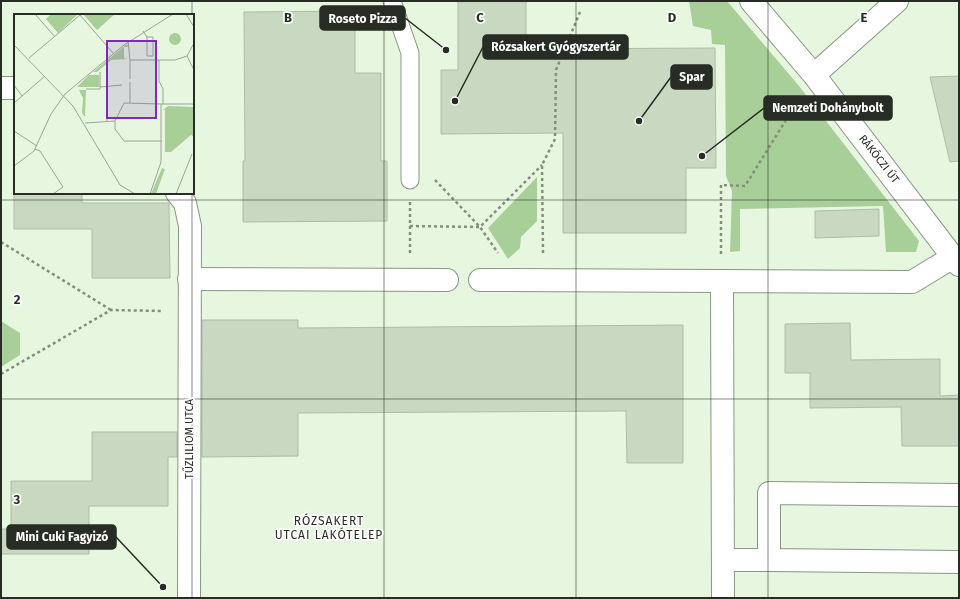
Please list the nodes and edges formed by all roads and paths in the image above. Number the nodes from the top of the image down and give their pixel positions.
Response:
1 (392, 1) edge
2 (750, 1) edge
3 (897, 1) edge
4 (580, 12) dead end
5 (814, 75) junction
6 (1, 88) edge
7 (14, 88) edge
8 (542, 165) junction
9 (410, 180) junction
10 (178, 194) edge
11 (410, 226) junction
12 (480, 226) junction
13 (1, 242) edge
14 (956, 261) edge
15 (189, 279) junction
16 (410, 280) junction
17 (447, 280) dead end
18 (480, 280) dead end
19 (516, 280) junction
20 (544, 280) junction
21 (722, 281) junction
22 (111, 310) junction
23 (189, 311) junction
24 (1, 374) edge
25 (959, 495) edge
26 (723, 560) junction
27 (769, 560) junction
28 (959, 562) edge
29 (189, 598) edge
30 (723, 598) edge

1 - 9 lane
2 - 5 street, RÁKÓCZI ÚT
3 - 5 street
4 - 8 path
5 - 14 street, RÁKÓCZI ÚT
5 - 21 path
6 - 7 street
8 - 12 path
8 - 20 path
9 - 11 path
9 - 12 path
10 - 15 street, TŰZLILIOM UTCA
11 - 12 path
11 - 16 path
12 - 19 path
13 - 22 path
14 - 21 street
15 - 16 street
15 - 23 street, TŰZLILIOM UTCA
16 - 17 street
18 - 19 street
19 - 20 street
20 - 21 street
21 - 26 street
22 - 23 path
22 - 24 path
23 - 29 street, TŰZLILIOM UTCA
25 - 27 street
26 - 27 street
26 - 30 street
27 - 28 street

